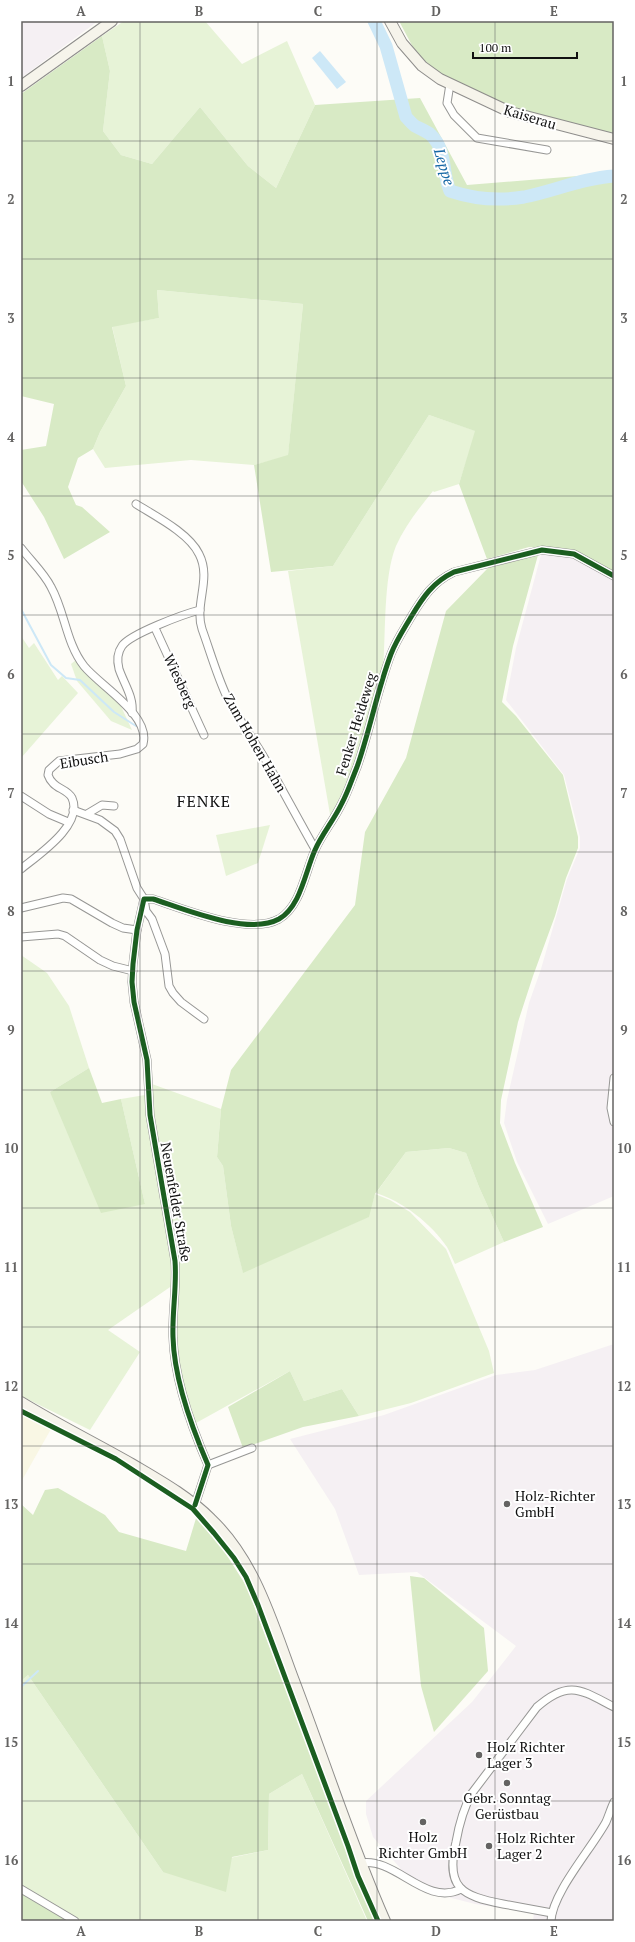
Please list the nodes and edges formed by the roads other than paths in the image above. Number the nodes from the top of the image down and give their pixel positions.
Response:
1 (112, 21) edge
2 (390, 21) edge
3 (450, 84) junction
4 (21, 86) edge
5 (614, 139) edge
6 (547, 150) dead end
7 (136, 504) dead end
8 (21, 548) edge
9 (614, 576) edge
10 (200, 610) junction
11 (155, 628) junction
12 (132, 713) junction
13 (204, 735) dead end
14 (21, 796) edge
15 (114, 806) dead end
16 (73, 810) junction
17 (87, 814) junction
18 (68, 822) junction
19 (315, 849) junction
20 (21, 869) edge
21 (144, 899) junction
22 (21, 908) edge
23 (138, 930) junction
24 (21, 937) edge
25 (133, 971) junction
26 (204, 1019) dead end
27 (614, 1078) edge
28 (614, 1122) edge
29 (21, 1402) edge
30 (252, 1448) dead end
31 (208, 1465) junction
32 (195, 1505) junction
33 (614, 1707) edge
34 (614, 1802) edge
35 (362, 1863) junction
36 (21, 1888) edge
37 (461, 1889) junction
38 (552, 1917) edge
39 (75, 1921) edge
40 (385, 1921) edge

1 - 4 main road
2 - 3 main road, Kaiserau
3 - 5 main road, Kaiserau
3 - 6 street, Kaiserau
7 - 10 street, Zum Hohen Hahn
8 - 12 street
9 - 19 street, Fenker Heideweg
10 - 11 street
10 - 19 street, Zum Hohen Hahn
11 - 12 street
11 - 13 street, Wiesberg
12 - 16 street, Eibusch
14 - 18 street
15 - 17 street
16 - 17 street
16 - 18 street
17 - 21 street
18 - 20 street
19 - 21 street, Fenker Heideweg
21 - 23 street, Neuenfelder Straße
21 - 26 street
22 - 23 street
23 - 25 street, Neuenfelder Straße
24 - 25 street
25 - 31 street, Neuenfelder Straße
27 - 28 street
29 - 32 main road
30 - 31 street
31 - 32 street
32 - 35 main road
33 - 37 street
34 - 38 street
35 - 37 street
35 - 40 main road
36 - 39 street
37 - 38 street

